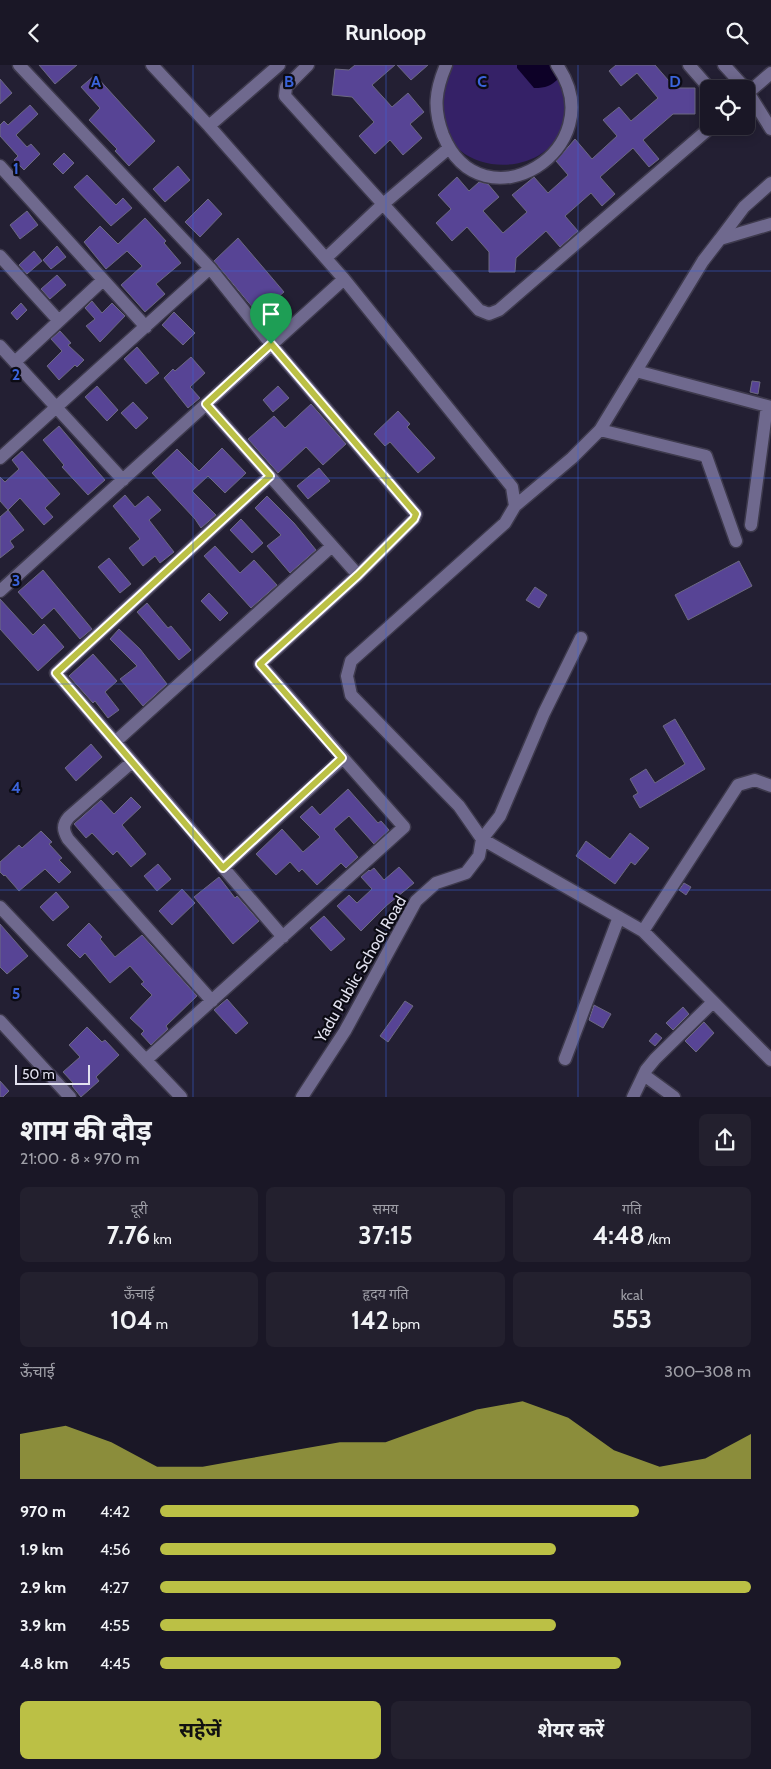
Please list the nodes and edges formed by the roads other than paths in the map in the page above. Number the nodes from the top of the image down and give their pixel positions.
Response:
1 (19, 65) edge
2 (152, 65) edge
3 (279, 65) edge
4 (308, 65) edge
5 (446, 65) edge
6 (557, 65) edge
7 (689, 65) edge
8 (724, 65) edge
9 (771, 73) edge
10 (702, 80) edge
11 (738, 80) edge
12 (755, 84) edge
13 (755, 103) edge
14 (209, 126) junction
15 (771, 129) edge
16 (702, 135) edge
17 (449, 148) junction
18 (1, 169) edge
19 (771, 183) edge
20 (382, 205) junction
21 (771, 224) edge
22 (720, 239) junction
23 (0, 256) edge
24 (326, 258) junction
25 (210, 268) junction
26 (344, 279) junction
27 (103, 280) junction
28 (59, 321) junction
29 (146, 327) junction
30 (271, 344) junction
31 (0, 346) edge
32 (15, 362) junction
33 (636, 371) junction
34 (206, 404) junction
35 (769, 407) edge
36 (56, 408) junction
37 (600, 430) junction
38 (0, 458) edge
39 (270, 476) junction
40 (123, 480) junction
41 (516, 506) junction
42 (751, 525) dead end
43 (736, 541) dead end
44 (332, 546) junction
45 (358, 575) junction
46 (0, 591) edge
47 (581, 637) dead end
48 (115, 742) junction
49 (342, 758) junction
50 (132, 762) junction
51 (771, 787) edge
52 (482, 839) junction
53 (223, 868) junction
54 (0, 907) edge
55 (618, 917) junction
56 (643, 931) junction
57 (283, 937) junction
58 (212, 1001) junction
59 (713, 1002) junction
60 (0, 1021) edge
61 (565, 1059) dead end
62 (146, 1060) junction
63 (771, 1060) edge
64 (644, 1075) junction
65 (70, 1097) edge
66 (181, 1097) edge
67 (302, 1097) edge
68 (632, 1097) edge
69 (674, 1097) edge

1 - 25 street
2 - 14 street
3 - 14 street
4 - 20 street
5 - 17 street
6 - 17 street
7 - 10 street
8 - 11 street
9 - 12 street
13 - 15 street
14 - 24 street
16 - 20 street
17 - 20 street
18 - 27 street
19 - 22 street
20 - 24 street
21 - 22 street
22 - 33 street
23 - 28 street
24 - 26 street
25 - 29 street
25 - 30 street
26 - 30 street
26 - 41 street
27 - 28 street
27 - 29 street
28 - 32 street
29 - 36 street
30 - 34 street
30 - 45 street
31 - 32 street
32 - 36 street
33 - 35 street
33 - 37 street
34 - 39 street
34 - 40 street
35 - 42 street
36 - 38 street
36 - 40 street
37 - 41 street
37 - 43 street
39 - 44 street
39 - 48 street
40 - 46 street
41 - 52 street
44 - 45 street
44 - 48 street
45 - 49 street
47 - 52 street, Yadu Public School Road
48 - 50 street
49 - 53 street
49 - 57 street
50 - 53 street
50 - 58 street
51 - 56 street
52 - 55 street
52 - 67 street, Yadu Public School Road
53 - 57 street
54 - 62 street
55 - 56 street
55 - 61 street
56 - 59 street
57 - 58 street
58 - 62 street
59 - 63 street
59 - 64 street
60 - 65 street
62 - 66 street
64 - 68 street
64 - 69 street

